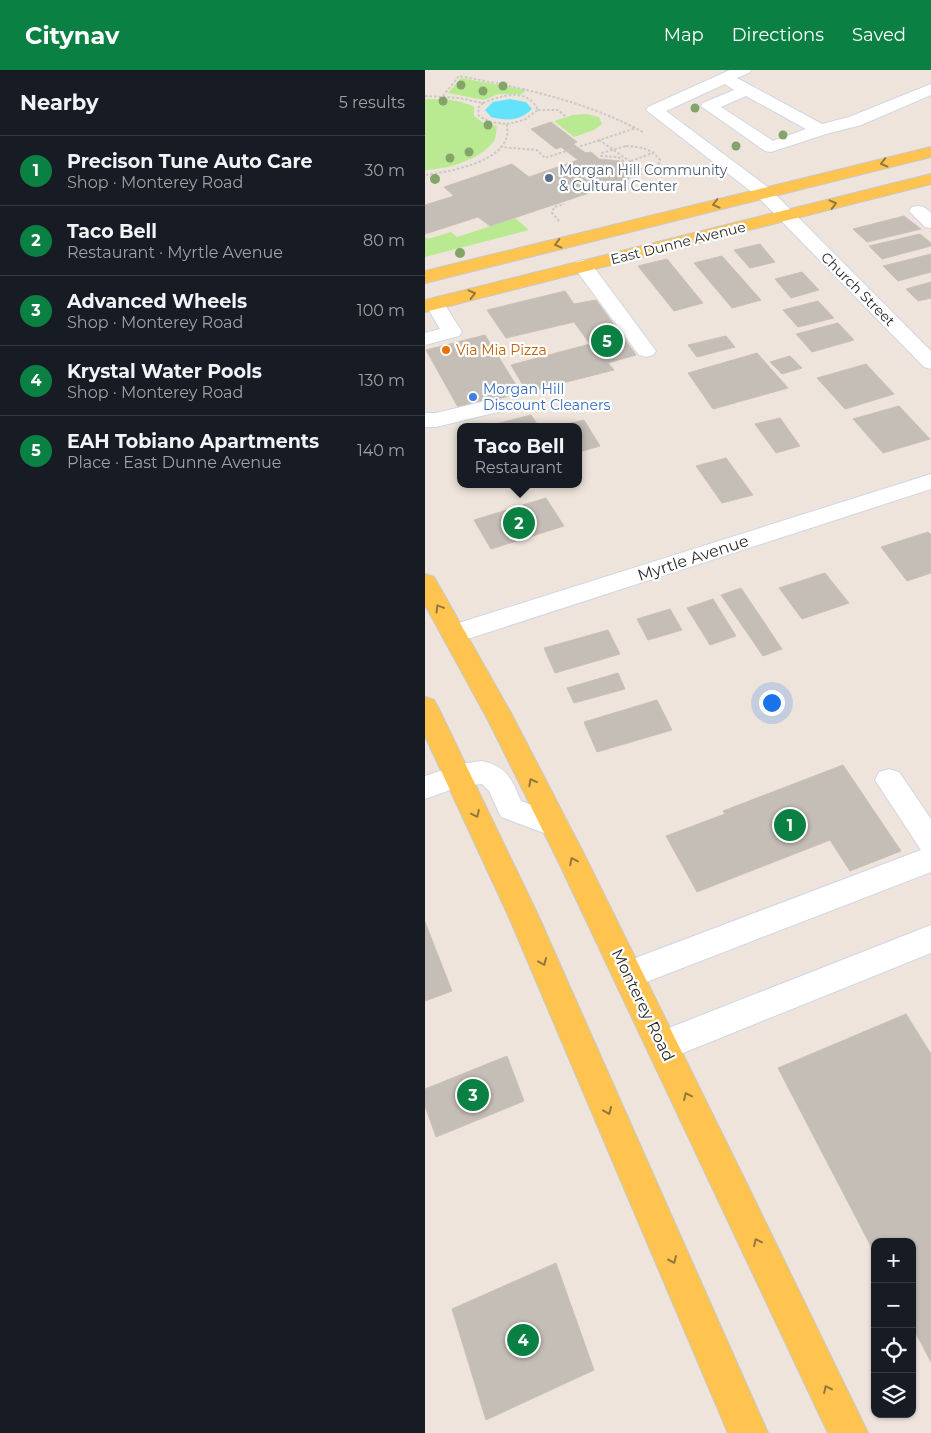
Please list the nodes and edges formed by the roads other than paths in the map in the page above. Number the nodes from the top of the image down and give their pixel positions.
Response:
1 (743, 70) edge
2 (725, 78) junction
3 (931, 89) edge
4 (747, 90) junction
5 (820, 130) junction
6 (931, 152) edge
7 (931, 179) edge
8 (763, 192) junction
9 (785, 216) junction
10 (583, 266) junction
11 (425, 277) edge
12 (430, 305) edge
13 (425, 339) edge
14 (646, 351) dead end
15 (931, 363) edge
16 (494, 406) dead end
17 (425, 420) edge
18 (931, 481) edge
19 (425, 583) edge
20 (455, 634) junction
21 (425, 707) edge
22 (459, 776) junction
23 (889, 780) dead end
24 (425, 788) edge
25 (555, 825) junction
26 (931, 842) edge
27 (931, 859) edge
28 (931, 940) edge
29 (628, 975) junction
30 (663, 1046) junction
31 (748, 1433) edge
32 (847, 1433) edge

1 - 2 street
2 - 4 street
2 - 8 street, Church Street
3 - 5 street
4 - 5 street
4 - 5 street
6 -> 8 main road, East Dunne Avenue
9 -> 7 main road, East Dunne Avenue
8 - 9 street, Church Street
8 -> 11 main road, East Dunne Avenue
9 - 10 main road, East Dunne Avenue
9 - 15 street, Church Street
12 -> 10 main road, East Dunne Avenue
10 - 14 street
12 - 13 street
16 - 17 street
18 - 20 street, Myrtle Avenue
20 -> 19 main road, Monterey Road
25 -> 20 main road, Monterey Road
21 - 22 main road
22 - 24 street
22 - 25 street
22 -> 31 main road
23 - 26 street
29 -> 25 main road, Monterey Road
27 - 29 street
28 - 30 street
29 - 30 main road, Monterey Road
32 -> 30 main road, Monterey Road

